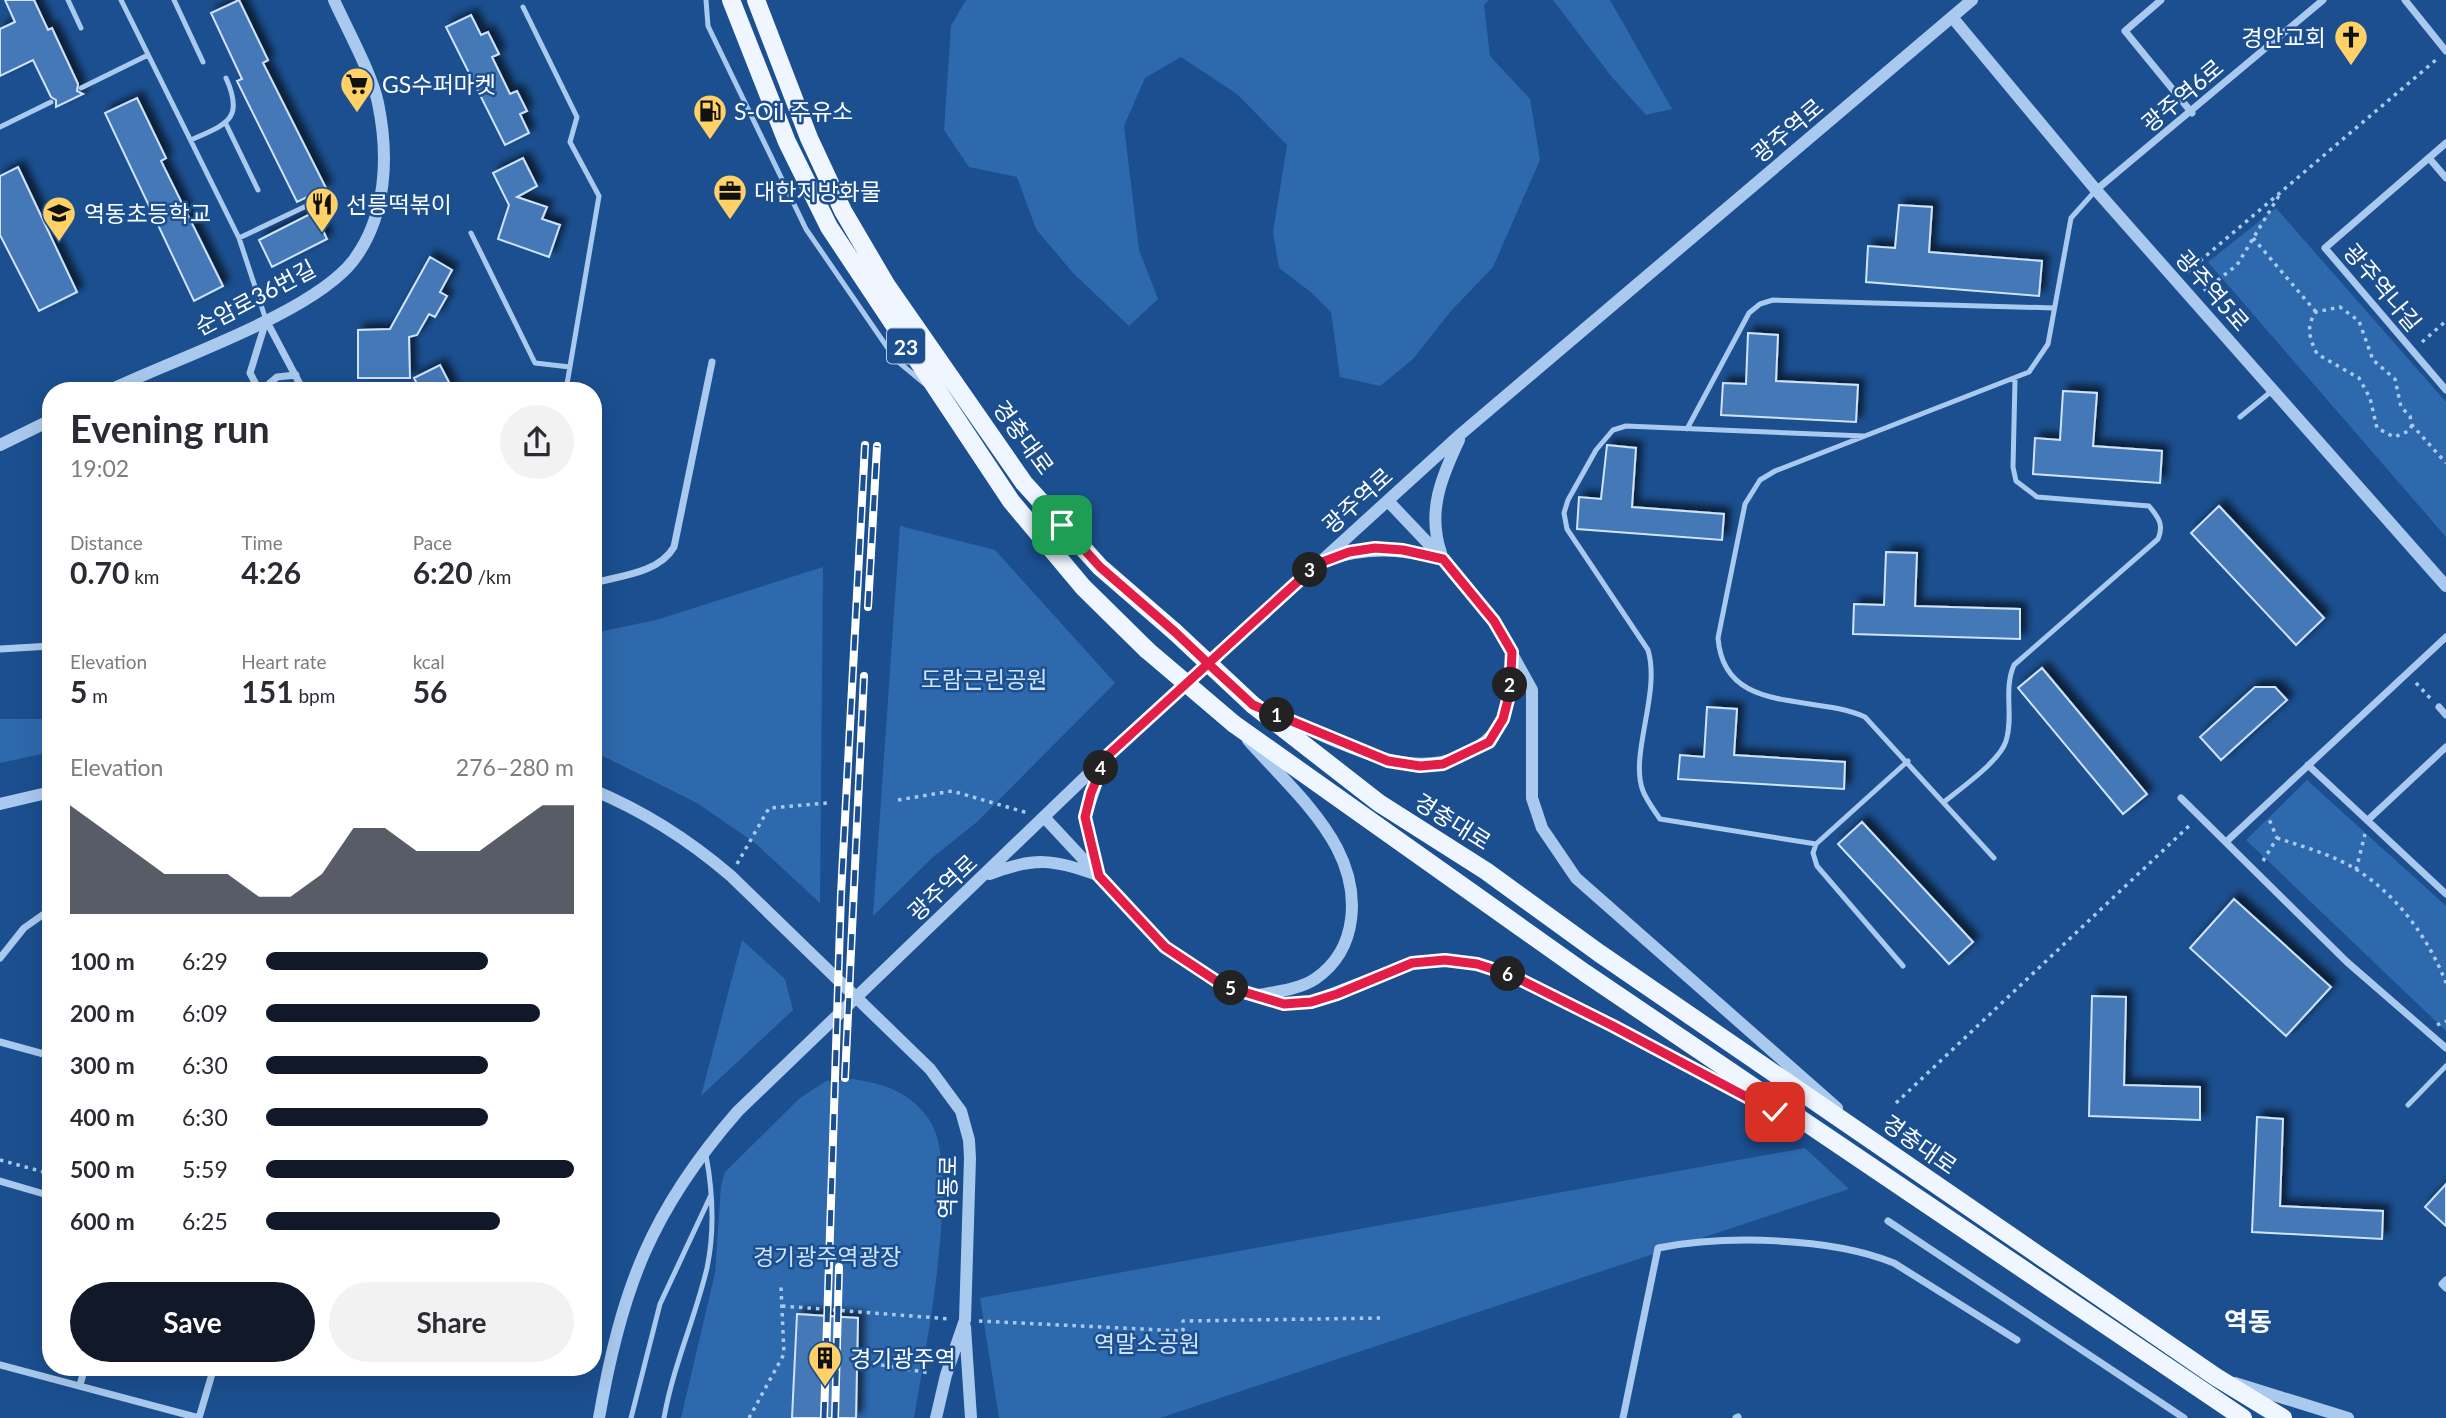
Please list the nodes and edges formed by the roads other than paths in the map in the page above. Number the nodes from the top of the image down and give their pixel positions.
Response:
1 (68, 0) edge
2 (121, 0) edge
3 (174, 0) edge
4 (334, 0) edge
5 (706, 0) edge
6 (731, 0) edge
7 (756, 0) edge
8 (1972, 0) edge
9 (2161, 0) edge
10 (2323, 0) edge
11 (2405, 0) edge
12 (523, 7) dead end
13 (1952, 17) junction
14 (81, 28) dead end
15 (2446, 51) edge
16 (148, 55) junction
17 (203, 62) dead end
18 (226, 78) dead end
19 (81, 88) dead end
20 (51, 102) dead end
21 (2192, 113) junction
22 (226, 124) junction
23 (0, 127) edge
24 (191, 140) junction
25 (2446, 143) edge
26 (2429, 158) junction
27 (2446, 178) edge
28 (258, 190) dead end
29 (2096, 190) junction
30 (321, 199) dead end
31 (471, 233) dead end
32 (239, 238) junction
33 (2054, 308) junction
34 (266, 320) junction
35 (712, 362) dead end
36 (570, 367) junction
37 (296, 375) junction
38 (2015, 380) junction
39 (129, 382) edge
40 (255, 382) edge
41 (270, 382) edge
42 (299, 382) edge
43 (567, 382) edge
44 (2273, 390) junction
45 (2446, 390) edge
46 (936, 393) junction
47 (2239, 417) dead end
48 (42, 424) edge
49 (1687, 430) junction
50 (1462, 433) junction
51 (1867, 436) junction
52 (0, 445) edge
53 (1388, 501) junction
54 (1443, 559) junction
55 (1317, 564) junction
56 (602, 581) edge
57 (2446, 586) edge
58 (2446, 637) edge
59 (42, 647) edge
60 (0, 649) edge
61 (1512, 652) junction
62 (1253, 705) junction
63 (2439, 707) road end
64 (2446, 715) edge
65 (1234, 724) junction
66 (2446, 747) edge
67 (1106, 757) junction
68 (1908, 761) junction
69 (2308, 765) junction
70 (42, 794) edge
71 (602, 794) edge
72 (2181, 798) dead end
73 (1944, 802) junction
74 (0, 804) edge
75 (1044, 817) junction
76 (2369, 819) junction
77 (2226, 842) junction
78 (1816, 844) junction
79 (1994, 858) dead end
80 (1099, 876) junction
81 (984, 877) junction
82 (2446, 894) edge
83 (42, 915) edge
84 (0, 958) edge
85 (1903, 966) dead end
86 (1258, 995) junction
87 (855, 998) junction
88 (0, 1042) edge
89 (2446, 1048) edge
90 (42, 1054) edge
91 (2446, 1066) edge
92 (2408, 1105) dead end
93 (1874, 1142) junction
94 (705, 1150) junction
95 (1856, 1156) junction
96 (0, 1181) edge
97 (713, 1191) junction
98 (42, 1193) edge
99 (1888, 1221) dead end
100 (2446, 1280) edge
101 (2446, 1288) edge
102 (964, 1320) junction
103 (2017, 1340) dead end
104 (0, 1364) edge
105 (42, 1375) edge
106 (46, 1376) edge
107 (82, 1376) edge
108 (211, 1376) edge
109 (2216, 1377) junction
110 (80, 1385) junction
111 (199, 1418) edge
112 (599, 1418) edge
113 (631, 1418) edge
114 (664, 1418) edge
115 (936, 1418) edge
116 (971, 1418) edge
117 (1623, 1418) edge
118 (2184, 1418) edge
119 (2244, 1418) edge
120 (2283, 1418) edge
121 (2348, 1418) edge

1 - 14 lane
2 - 16 lane
3 - 17 lane
4 - 34 street, 순암로36번길
5 - 46 lane
6 - 46 main road, 경충대로 / 23
7 - 62 main road, 경충대로 / 23, bridge
8 - 13 street, 광주역로
9 - 21 street
10 - 21 street, 광주역6로
11 - 15 street
12 - 36 lane
13 - 29 street, 광주역5로
13 - 50 street, 광주역로
16 - 19 lane
16 - 24 lane
18 - 22 lane
20 - 23 lane
21 - 29 street, 광주역6로
22 - 24 lane
22 - 28 lane
24 - 32 lane
25 - 26 street, 광주역나길
26 - 27 street
26 - 45 street, 광주역나길
29 - 33 lane
29 - 44 street, 광주역5로
30 - 32 lane
31 - 36 lane
32 - 34 lane
33 - 38 lane
33 - 49 lane
34 - 37 street
34 - 39 street, 순암로36번길
34 - 40 street
35 - 56 street
36 - 43 lane
37 - 41 street
37 - 42 street
38 - 51 lane
38 - 73 lane
44 - 47 lane
44 - 57 street, 광주역5로
46 - 65 main road, 경충대로 / 23, bridge
48 - 52 street
49 - 51 lane
49 - 78 lane
50 - 53 street, 광주역로
50 - 54 street
51 - 68 lane
53 - 54 street
53 - 55 street, 광주역로
54 - 55 street
54 - 61 street
55 - 67 street, 광주역로
58 - 69 street
59 - 60 street
61 - 62 street
61 - 93 street
62 - 93 main road, 경충대로 / 23
63 - 64 street
65 - 86 street
65 - 95 main road, 경충대로 / 23
66 - 76 street
67 - 75 street, 광주역로
67 - 80 street
68 - 73 lane
68 - 78 lane
69 - 76 street
69 - 77 street
70 - 74 street
71 - 87 street, 역동로
72 - 77 street
73 - 79 lane
75 - 80 street
75 - 81 street, 광주역로
76 - 82 street
77 - 89 street
78 - 85 lane
80 - 81 street
80 - 86 street
81 - 87 street, 광주역로
83 - 84 street
86 - 95 street
87 - 94 street, 광주역로
87 - 102 street, 역동로
88 - 90 street
91 - 92 lane
93 - 109 main road, 경충대로 / 23
94 - 97 lane
94 - 112 street, 광주역로
95 - 119 main road, 경충대로 / 23
96 - 98 street
97 - 113 lane
97 - 114 lane
99 - 118 street
100 - 101 street
102 - 115 street, 역동로
102 - 116 street
103 - 117 street
104 - 105 street
106 - 110 street
107 - 110 street
108 - 111 street
109 - 120 main road, 경충대로 / 23
109 - 121 street
110 - 111 street

